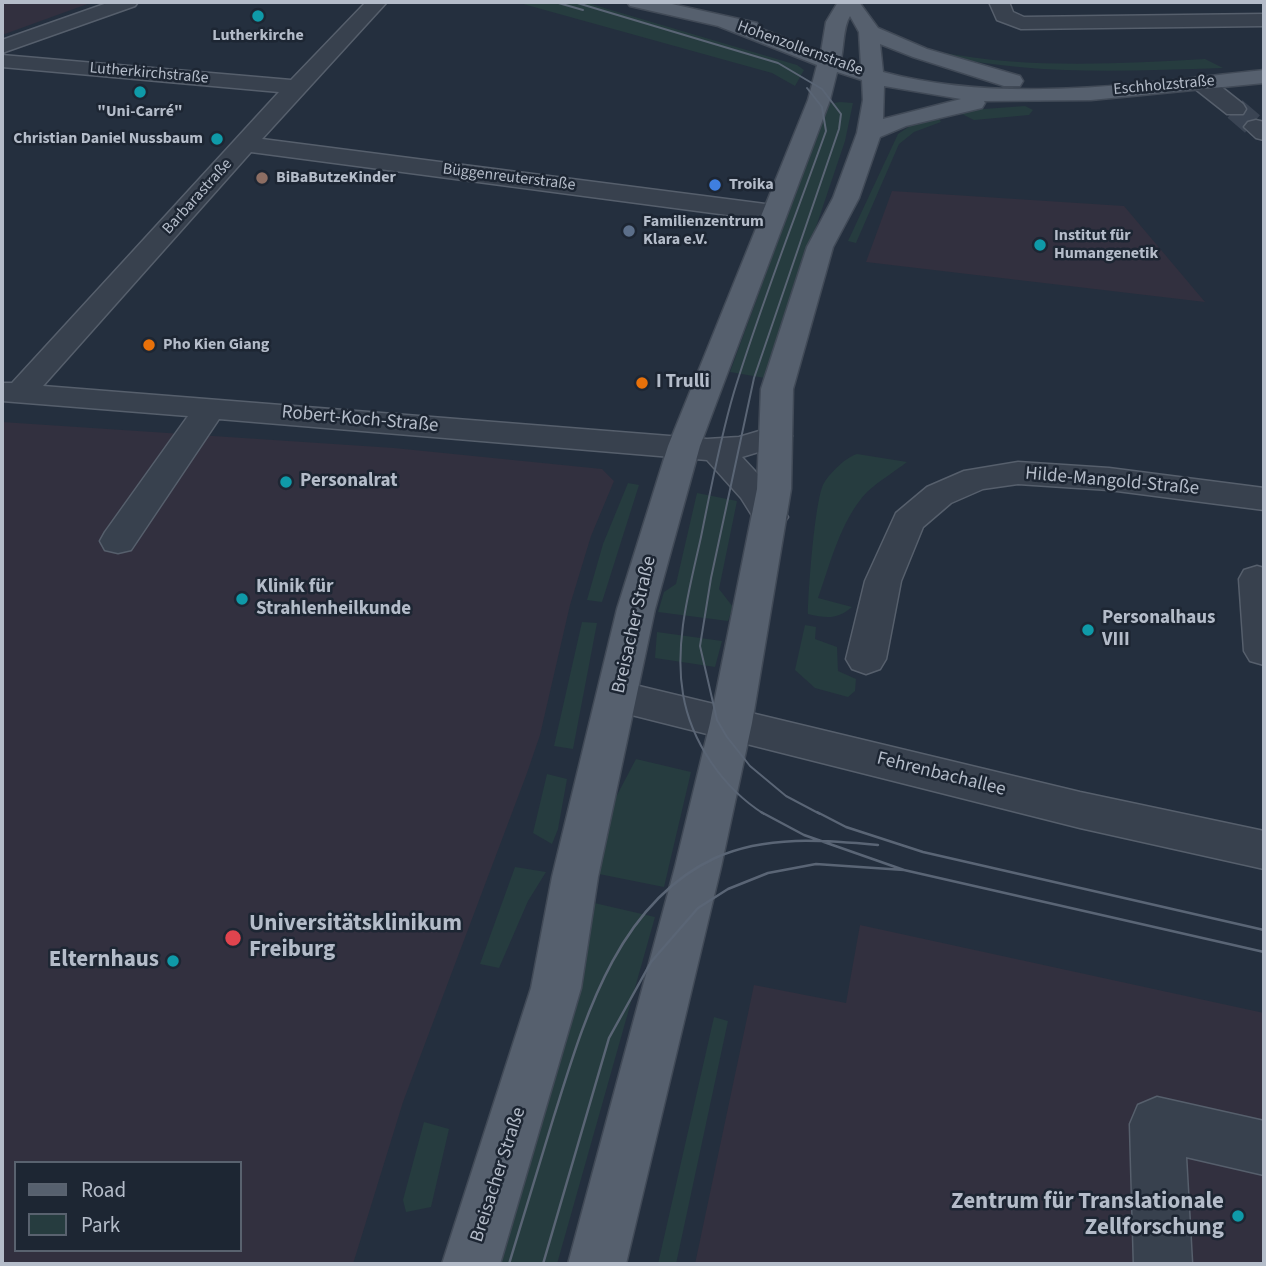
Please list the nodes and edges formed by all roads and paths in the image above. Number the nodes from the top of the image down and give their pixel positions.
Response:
1 (128, 2) edge
2 (377, 2) edge
3 (637, 2) edge
4 (848, 2) edge
5 (999, 2) edge
6 (1264, 20) edge
7 (869, 32) junction
8 (2, 47) edge
9 (832, 54) junction
10 (2, 61) edge
11 (873, 68) junction
12 (1264, 77) edge
13 (1202, 83) junction
14 (296, 87) junction
15 (1013, 89) junction
16 (1235, 109) tunnel mouth
17 (869, 133) junction
18 (246, 144) junction
19 (773, 213) junction
20 (11, 393) edge
21 (210, 408) junction
22 (776, 436) junction
23 (684, 446) junction
24 (718, 452) junction
25 (1264, 499) edge
26 (770, 517) junction
27 (118, 541) dead end
28 (1257, 579) dead end
29 (1264, 651) edge
30 (866, 659) dead end
31 (618, 697) junction
32 (730, 723) junction
33 (1264, 850) edge
34 (1264, 1147) edge
35 (471, 1264) edge
36 (597, 1264) edge
37 (1163, 1264) edge

1 - 8 street
2 - 14 street, Barbarastraße
3 - 9 main road, Hohenzollernstraße
4 - 7 main road, Breisacher Straße
4 - 9 main road, Breisacher Straße
5 - 6 street
7 - 11 main road, Breisacher Straße
7 - 15 main road
9 - 11 main road, Hohenzollernstraße
9 - 19 main road, Breisacher Straße
10 - 14 street, Lutherkirchstraße
11 - 15 main road, Eschholzstraße
11 - 17 main road, Breisacher Straße
12 - 13 main road, Eschholzstraße
13 - 15 main road, Eschholzstraße
13 - 16 street
14 - 18 street, Barbarastraße
15 - 17 main road
17 - 22 main road, Breisacher Straße
18 - 19 street, Büggenreuterstraße
18 - 20 street, Barbarastraße
19 - 23 main road, Breisacher Straße
20 - 21 street, Robert-Koch-Straße
21 - 23 street, Robert-Koch-Straße
21 - 27 street
22 - 24 street
22 - 26 main road, Breisacher Straße
23 - 24 street, Robert-Koch-Straße
23 - 31 main road, Breisacher Straße
24 - 26 street
25 - 30 street, Hilde-Mangold-Straße
26 - 32 main road, Breisacher Straße
28 - 29 street
31 - 32 street, Fehrenbachallee
31 - 35 main road, Breisacher Straße
32 - 33 street, Fehrenbachallee
32 - 36 main road, Breisacher Straße
34 - 37 street

